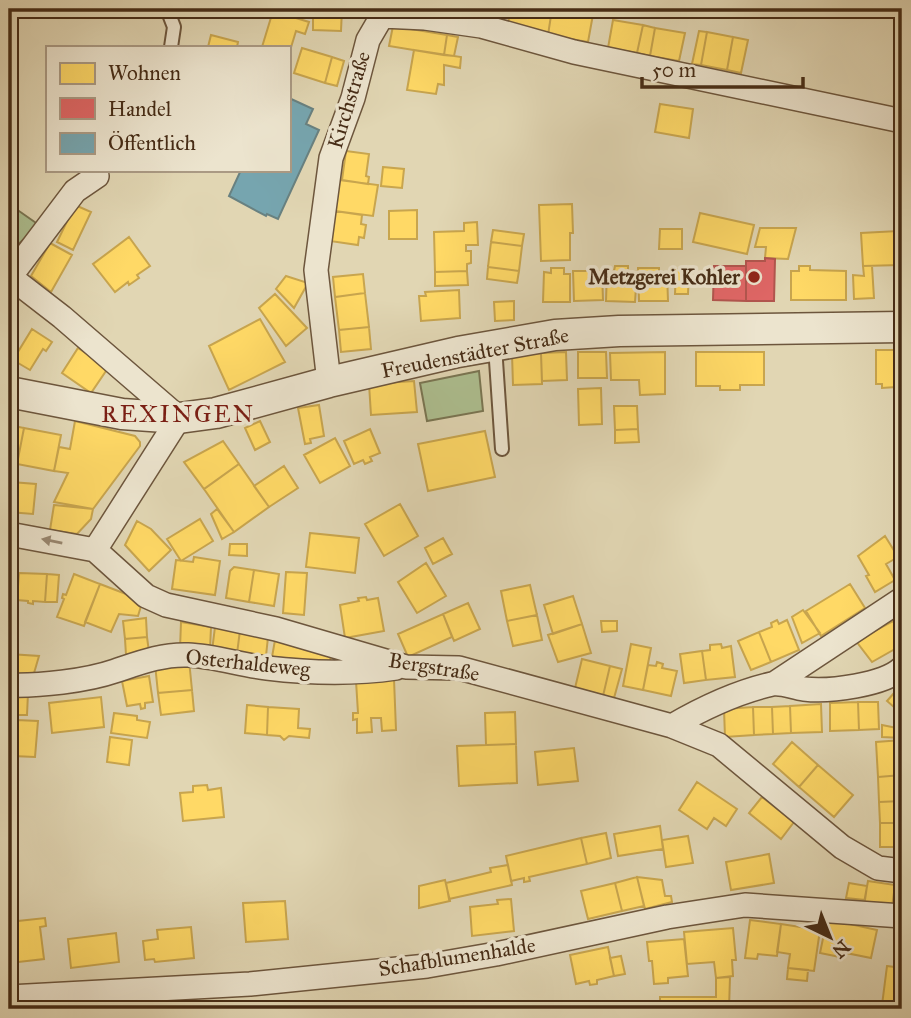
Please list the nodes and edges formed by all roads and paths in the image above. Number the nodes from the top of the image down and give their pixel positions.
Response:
1 (167, 9) edge
2 (478, 17) edge
3 (171, 46) edge
4 (902, 121) edge
5 (100, 173) edge
6 (10, 276) edge
7 (902, 327) edge
8 (495, 346) junction
9 (329, 382) junction
10 (9, 392) edge
11 (179, 418) junction
12 (502, 449) dead end
13 (9, 534) edge
14 (95, 550) junction
15 (902, 599) edge
16 (406, 667) junction
17 (902, 668) edge
18 (775, 683) junction
19 (9, 685) edge
20 (673, 726) junction
21 (902, 872) edge
22 (902, 916) edge
23 (9, 997) edge

1 - 3 lane
2 - 4 street, Kirchstraße
2 - 9 street, Kirchstraße
5 - 6 street
6 - 11 street
7 - 8 street, Freudenstädter Straße
8 - 9 street, Freudenstädter Straße
8 - 12 lane
9 - 11 street, Freudenstädter Straße
10 - 11 street, Freudenstädter Straße
11 - 14 street
14 -> 13 street
14 - 16 street, Bergstraße
15 - 18 street
16 - 19 street, Osterhaldeweg
16 - 20 street, Bergstraße
17 - 18 street
18 - 20 street
20 - 21 street, Bergstraße
22 - 23 street, Schafblumenhalde

